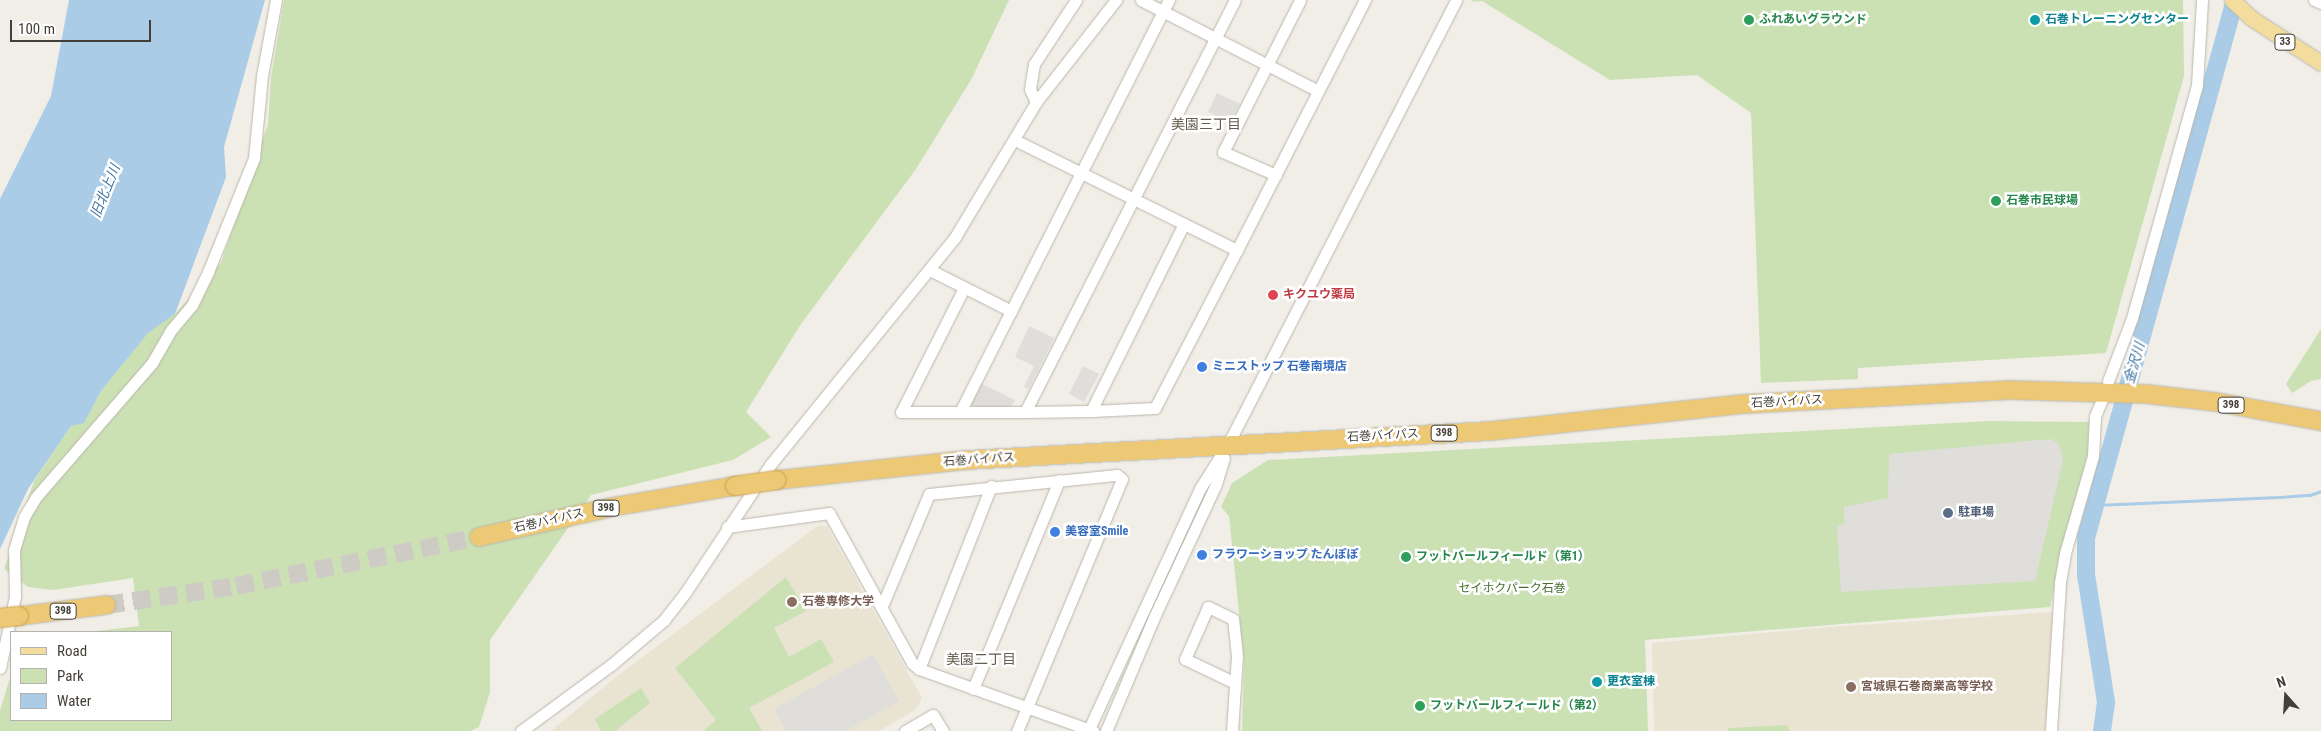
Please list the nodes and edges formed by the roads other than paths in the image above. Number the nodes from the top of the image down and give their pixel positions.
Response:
1 (276, 0) edge
2 (1076, 0) edge
3 (1116, 0) edge
4 (1141, 0) edge
5 (1169, 0) edge
6 (1236, 0) edge
7 (1300, 0) edge
8 (1365, 0) edge
9 (1456, 0) edge
10 (2202, 0) edge
11 (2232, 0) edge
12 (2314, 0) edge
13 (2321, 3) edge
14 (1164, 11) junction
15 (1215, 37) junction
16 (2321, 63) edge
17 (1266, 64) junction
18 (1318, 91) junction
19 (1036, 102) junction
20 (1015, 140) junction
21 (1082, 172) junction
22 (1276, 175) junction
23 (1134, 198) junction
24 (1184, 224) junction
25 (1237, 250) junction
26 (930, 270) junction
27 (964, 288) junction
28 (1011, 311) junction
29 (2108, 389) junction
30 (1091, 411) junction
31 (960, 412) junction
32 (1025, 412) junction
33 (2321, 421) edge
34 (1228, 444) junction
35 (1059, 480) junction
36 (991, 486) junction
37 (727, 527) junction
38 (479, 537) tunnel mouth
39 (106, 605) tunnel mouth
40 (882, 606) junction
41 (0, 618) edge
42 (0, 668) edge
43 (919, 669) junction
44 (1234, 682) junction
45 (972, 689) junction
46 (1028, 708) junction
47 (521, 731) edge
48 (905, 731) edge
49 (942, 731) edge
50 (1017, 731) edge
51 (1090, 731) edge
52 (1106, 731) edge
53 (1232, 731) edge
54 (2051, 731) edge

1 - 42 street
2 - 19 street
3 - 19 street
4 - 14 street
5 - 14 street
6 - 15 street
7 - 17 street
8 - 18 street
9 - 34 street
10 - 29 street
11 - 16 main road, 33
12 - 13 street
14 - 15 street
14 - 21 street
15 - 17 street
15 - 23 street
17 - 18 street
17 - 22 street
18 - 22 street
19 - 20 street
20 - 21 street
20 - 26 street
21 - 23 street
21 - 28 street
22 - 25 street
23 - 24 street
23 - 32 street
24 - 25 street
24 - 30 street
25 - 30 street
26 - 27 street
26 - 37 street
27 - 28 street
27 - 31 street
28 - 31 street
29 - 33 highway, 石巻バイパス / 398
29 - 34 highway, 石巻バイパス / 398
29 - 54 street
30 - 32 street
31 - 32 street
34 - 38 highway, 石巻バイパス / 398, bridge
34 - 51 street
34 - 52 street
35 - 36 street
35 - 45 street
35 - 46 street
36 - 40 street
36 - 43 street
37 - 40 street
37 - 47 street
39 - 41 highway, 398, bridge
40 - 43 street
43 - 45 street
44 - 44 street
44 - 53 street
45 - 46 street
46 - 50 street
46 - 51 street
48 - 49 street

